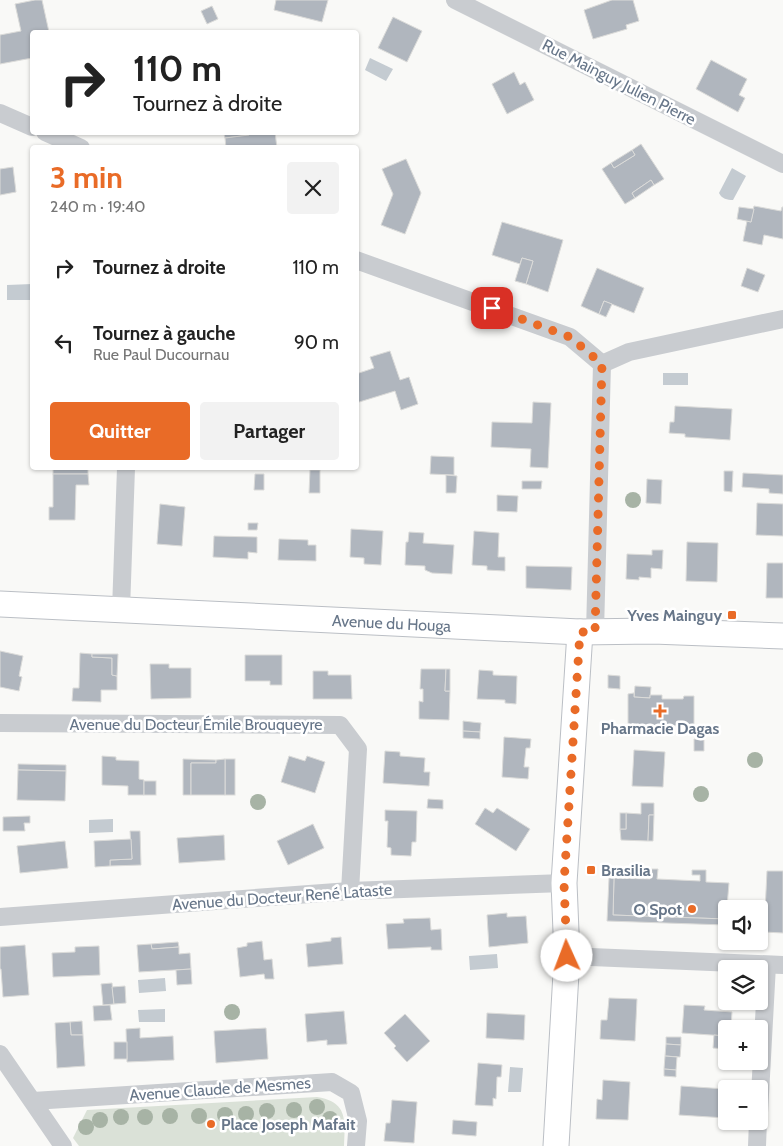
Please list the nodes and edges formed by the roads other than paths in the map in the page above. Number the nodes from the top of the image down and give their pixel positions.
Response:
1 (455, 0) edge
2 (0, 113) edge
3 (30, 126) edge
4 (53, 135) edge
5 (74, 145) edge
6 (783, 164) edge
7 (359, 261) edge
8 (783, 319) edge
9 (602, 364) junction
10 (126, 470) edge
11 (0, 604) edge
12 (121, 610) junction
13 (588, 632) junction
14 (783, 636) edge
15 (0, 724) edge
16 (564, 883) junction
17 (350, 891) junction
18 (0, 917) edge
19 (567, 956) junction
20 (775, 965) edge
21 (0, 1054) edge
22 (763, 1080) edge
23 (33, 1102) junction
24 (758, 1130) edge
25 (63, 1146) edge
26 (356, 1146) edge
27 (556, 1146) edge
28 (757, 1146) edge

1 - 6 street, Rue Mainguy Julien Pierre
2 - 3 street
4 - 5 street
7 - 9 street
8 - 9 street
9 - 13 street
10 - 12 street
11 - 12 main road, Avenue du Houga
12 - 13 main road, Avenue du Houga
13 - 14 main road, Avenue du Houga
13 - 16 main road
15 - 17 street, Avenue du Docteur Émile Brouqueyre
16 - 17 street, Avenue du Docteur René Lataste
16 - 19 main road
17 - 18 street, Avenue du Docteur René Lataste
19 - 20 street
19 - 27 main road
20 - 22 street
21 - 23 street
23 - 25 street
23 - 26 street, Avenue Claude de Mesmes
24 - 28 street

